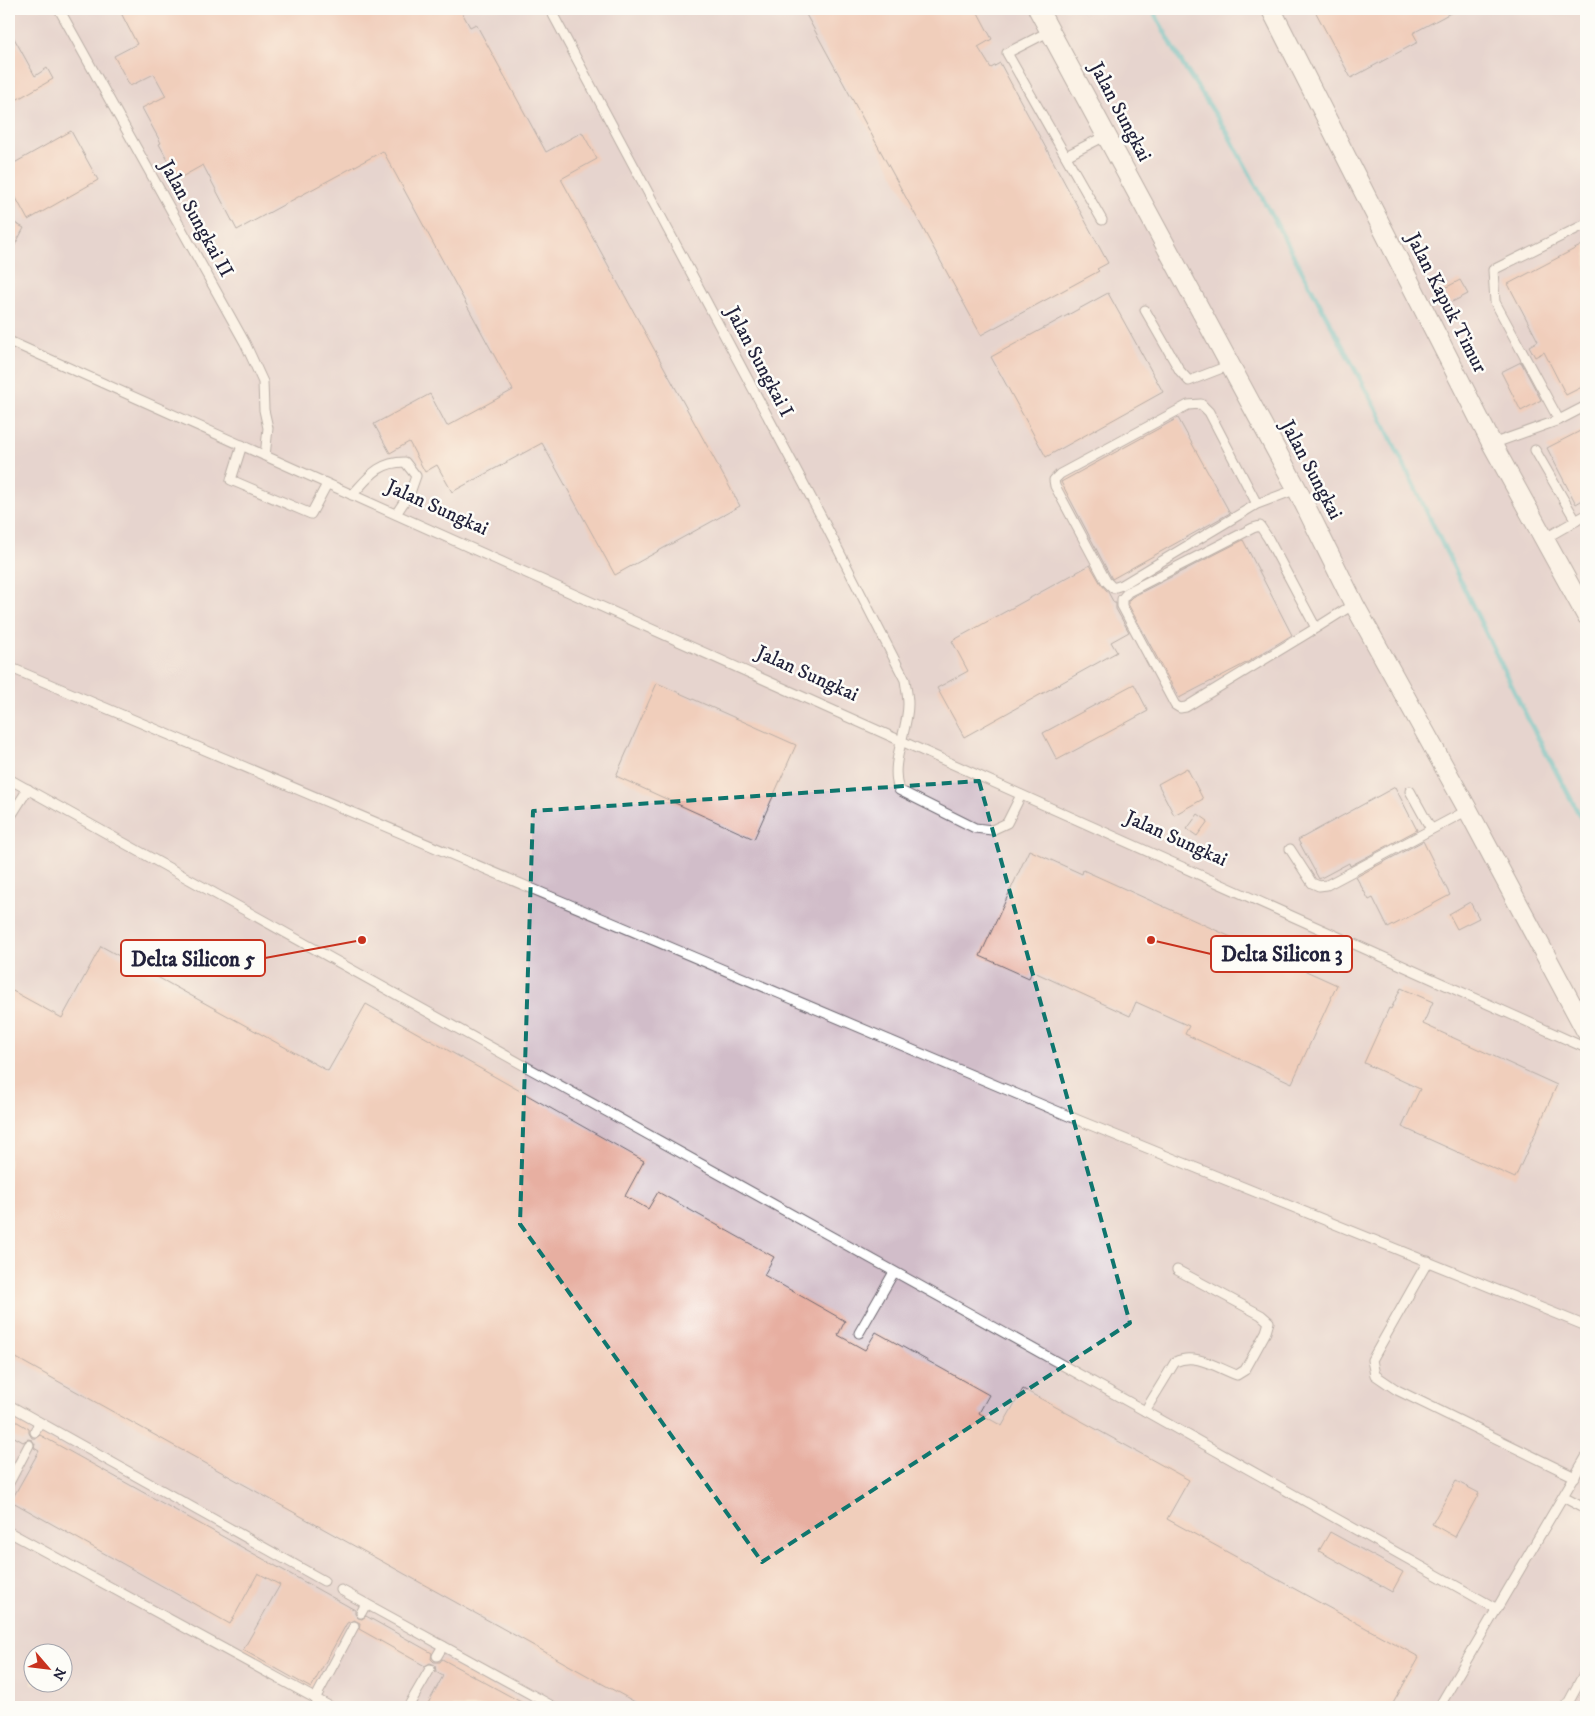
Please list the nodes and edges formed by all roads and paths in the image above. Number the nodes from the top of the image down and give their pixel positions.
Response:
1 (59, 9) edge
2 (550, 9) edge
3 (1038, 9) edge
4 (1271, 9) edge
5 (1050, 30) junction
6 (1107, 135) junction
7 (1066, 156) junction
8 (1102, 220) dead end
9 (1586, 224) edge
10 (1145, 310) dead end
11 (9, 341) edge
12 (1230, 366) junction
13 (1586, 406) edge
14 (1559, 420) junction
15 (1492, 444) junction
16 (242, 445) junction
17 (1535, 450) dead end
18 (265, 456) junction
19 (327, 484) junction
20 (1297, 489) junction
21 (352, 495) junction
22 (1257, 504) junction
23 (396, 514) junction
24 (1586, 516) edge
25 (1576, 521) junction
26 (1544, 538) junction
27 (1354, 604) junction
28 (1586, 616) edge
29 (1316, 628) junction
30 (9, 667) edge
31 (901, 741) junction
32 (9, 779) edge
33 (28, 789) junction
34 (1410, 791) dead end
35 (1021, 794) junction
36 (1468, 810) junction
37 (9, 819) edge
38 (1431, 829) junction
39 (1290, 849) dead end
40 (1586, 1031) edge
41 (1586, 1048) edge
42 (1428, 1261) junction
43 (1177, 1270) dead end
44 (894, 1272) junction
45 (1586, 1326) edge
46 (859, 1332) dead end
47 (9, 1405) edge
48 (1145, 1411) junction
49 (39, 1422) junction
50 (34, 1432) dead end
51 (29, 1445) dead end
52 (1586, 1457) edge
53 (1575, 1477) junction
54 (9, 1483) edge
55 (1563, 1497) junction
56 (1586, 1509) edge
57 (9, 1532) edge
58 (324, 1581) dead end
59 (341, 1590) dead end
60 (366, 1604) junction
61 (1497, 1609) junction
62 (361, 1613) dead end
63 (354, 1626) dead end
64 (443, 1646) junction
65 (437, 1656) dead end
66 (430, 1669) dead end
67 (1586, 1670) edge
68 (315, 1699) junction
69 (331, 1707) edge
70 (408, 1707) edge
71 (554, 1707) edge
72 (1439, 1707) edge
73 (1566, 1707) edge

1 - 18 lane, Jalan Sungkai II
2 - 31 lane, Jalan Sungkai I
3 - 5 street, Jalan Sungkai
4 - 15 street, Jalan Kapuk Timur
5 - 6 street, Jalan Sungkai
5 - 7 lane
6 - 7 lane
6 - 12 street, Jalan Sungkai
7 - 8 lane
9 - 14 lane
10 - 12 lane
11 - 16 lane, Jalan Sungkai
12 - 20 street, Jalan Sungkai
13 - 14 lane
14 - 15 lane
15 - 26 street, Jalan Kapuk Timur
16 - 18 lane, Jalan Sungkai
16 - 19 lane
17 - 25 lane
18 - 19 lane, Jalan Sungkai
19 - 21 lane, Jalan Sungkai
20 - 22 lane
20 - 27 street, Jalan Sungkai
21 - 23 lane, Jalan Sungkai
21 - 23 lane
22 - 22 lane
23 - 31 lane, Jalan Sungkai
24 - 25 lane
25 - 26 lane
26 - 28 street, Jalan Kapuk Timur
27 - 29 lane
27 - 36 street, Jalan Sungkai
29 - 29 lane
30 - 42 lane
31 - 35 lane, Jalan Sungkai
31 - 35 lane, Jalan Sungkai I
32 - 33 lane
33 - 37 lane
33 - 44 lane
34 - 38 lane
35 - 41 lane, Jalan Sungkai
36 - 38 lane
36 - 40 street, Jalan Sungkai
38 - 39 lane
42 - 45 lane
42 - 53 lane
43 - 48 lane
44 - 46 lane
44 - 48 lane
47 - 49 lane
48 - 61 lane
49 - 50 lane
49 - 58 lane
51 - 54 lane
52 - 53 lane
53 - 55 lane
55 - 56 lane
55 - 61 lane
57 - 68 lane
59 - 60 lane
60 - 62 lane
60 - 64 lane
61 - 72 lane
63 - 68 lane
64 - 65 lane
64 - 71 lane
66 - 70 lane
67 - 73 lane
68 - 69 lane

